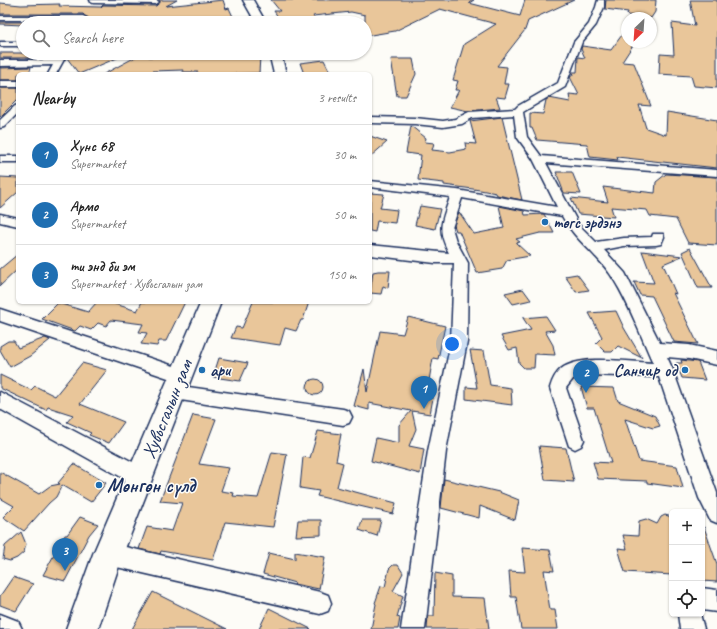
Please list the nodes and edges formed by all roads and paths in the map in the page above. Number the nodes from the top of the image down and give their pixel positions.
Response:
1 (248, 0) edge
2 (601, 0) edge
3 (156, 2) dead end
4 (87, 10) edge
5 (22, 16) edge
6 (257, 16) edge
7 (16, 17) edge
8 (0, 18) edge
9 (0, 44) edge
10 (16, 44) edge
11 (277, 60) edge
12 (59, 62) joint
13 (0, 63) edge
14 (53, 72) edge
15 (280, 72) edge
16 (0, 84) edge
17 (16, 84) edge
18 (518, 112) junction
19 (14, 117) edge
20 (372, 120) edge
21 (0, 125) edge
22 (0, 159) edge
23 (16, 159) edge
24 (538, 159) junction
25 (717, 173) edge
26 (372, 184) edge
27 (457, 194) junction
28 (568, 213) junction
29 (0, 218) edge
30 (16, 222) edge
31 (658, 237) dead end
32 (594, 247) junction
33 (372, 250) edge
34 (458, 258) junction
35 (210, 304) edge
36 (0, 315) edge
37 (655, 349) junction
38 (717, 358) edge
39 (665, 370) junction
40 (177, 383) junction
41 (0, 400) edge
42 (343, 417) dead end
43 (575, 440) dead end
44 (139, 476) junction
45 (717, 513) edge
46 (108, 554) junction
47 (705, 599) edge
48 (717, 600) edge
49 (320, 603) dead end
50 (690, 617) edge
51 (0, 626) edge
52 (10, 629) edge
53 (82, 629) edge
54 (413, 629) edge
55 (692, 629) edge

1 - 6 main road
2 - 18 street
3 - 4 street
4 - 5 street
7 - 8 street
9 - 10 street
11 - 15 main road
12 - 13 street
12 - 14 street
16 - 17 street
18 - 20 street
18 - 24 street
19 - 21 street
22 - 23 street
24 - 25 street
24 - 28 street
26 - 27 street
27 - 28 street
27 - 34 street
28 - 32 street
29 - 30 street
31 - 32 street
32 - 37 street
33 - 34 street
34 - 54 street
35 - 40 main road, Хувьсгалын зам
36 - 40 street
37 - 38 street
37 - 39 street
39 - 43 street
39 - 45 street
40 - 42 street
40 - 44 main road, Хувьсгалын зам
41 - 44 street
44 - 46 main road, Хувьсгалын зам
46 - 49 street
46 - 53 main road, Хувьсгалын зам
47 - 48 street
50 - 55 street
51 - 52 street

